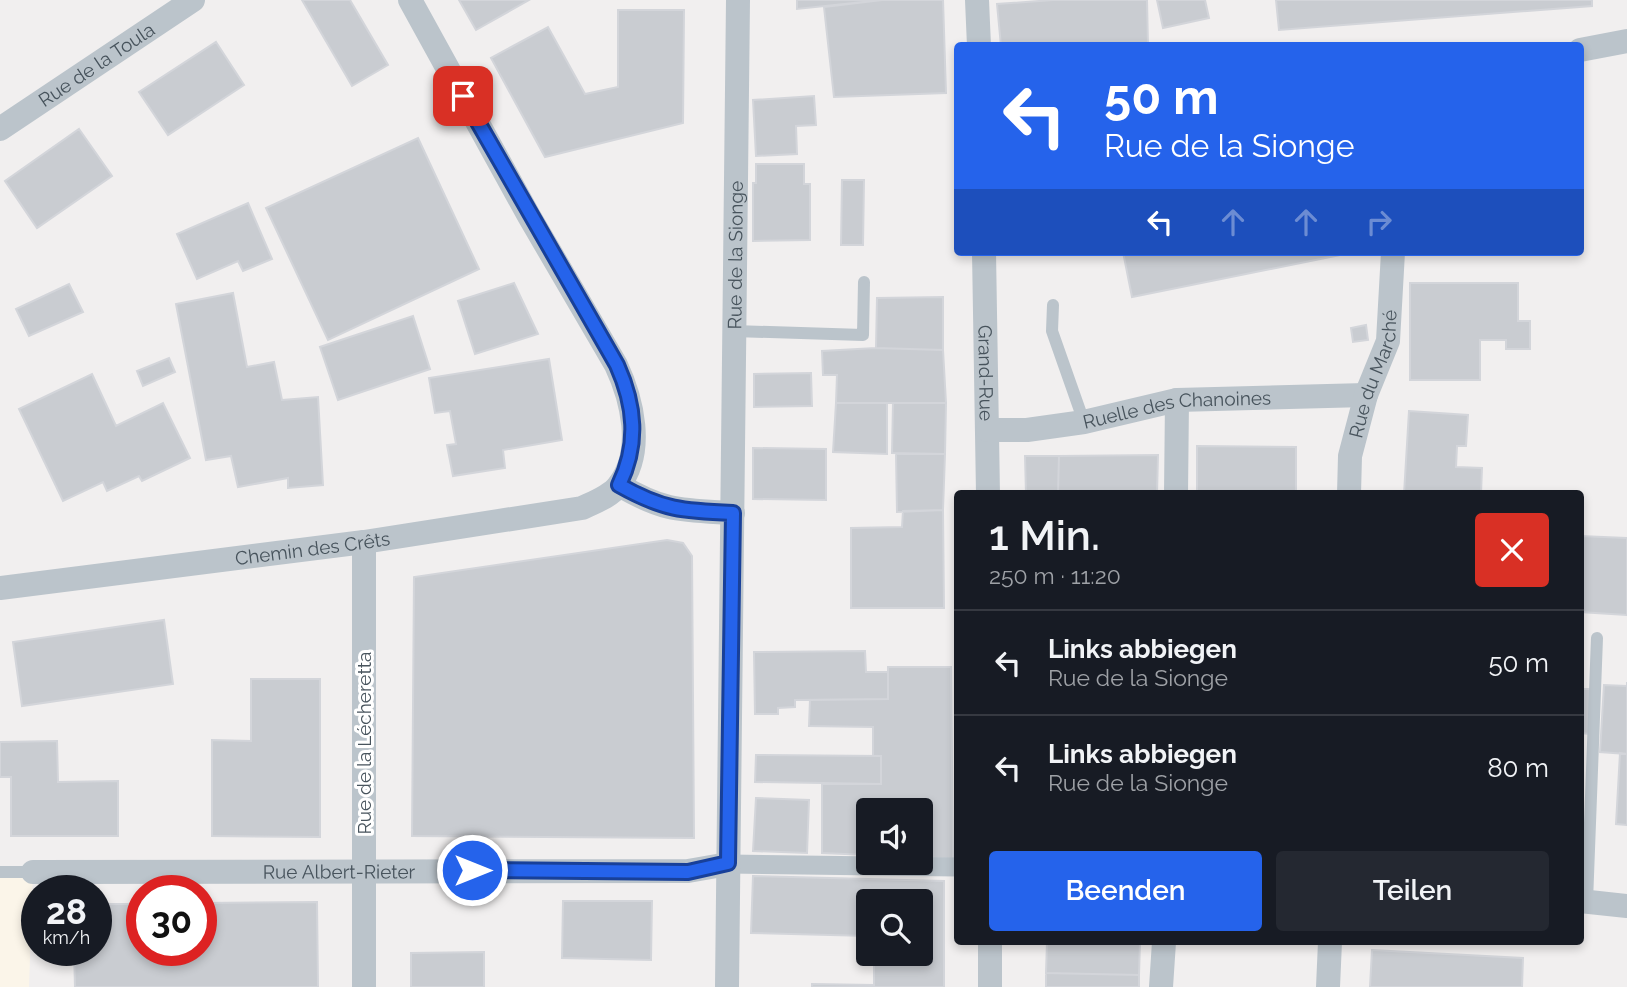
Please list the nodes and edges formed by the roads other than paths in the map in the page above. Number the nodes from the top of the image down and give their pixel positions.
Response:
1 (193, 0) edge
2 (410, 0) edge
3 (738, 0) edge
4 (977, 0) edge
5 (1627, 41) edge
6 (979, 42) edge
7 (1584, 49) edge
8 (0, 129) edge
9 (984, 256) edge
10 (1393, 256) edge
11 (864, 282) dead end
12 (1053, 305) dead end
13 (734, 331) junction
14 (1366, 395) junction
15 (1177, 400) junction
16 (1084, 422) junction
17 (988, 430) junction
18 (619, 485) junction
19 (988, 490) edge
20 (1176, 490) edge
21 (1349, 490) edge
22 (733, 513) junction
23 (364, 542) junction
24 (0, 588) edge
25 (1597, 638) dead end
26 (728, 863) junction
27 (954, 867) edge
28 (365, 870) junction
29 (0, 872) edge
30 (33, 872) joint
31 (1584, 902) edge
32 (1627, 906) edge
33 (990, 945) edge
34 (1164, 945) edge
35 (1330, 945) edge
36 (364, 987) edge
37 (727, 987) edge
38 (990, 987) edge
39 (1161, 987) edge
40 (1328, 987) edge

1 - 8 street, Rue de la Toula
2 - 18 street
3 - 13 street, Rue de la Sionge
4 - 6 street
5 - 7 street
9 - 17 street, Grand-Rue
10 - 14 street, Rue du Marché
11 - 13 lane
12 - 16 lane
13 - 22 street, Rue de la Sionge
14 - 15 street, Ruelle des Chanoines
14 - 21 street, Rue du Marché
15 - 16 street, Ruelle des Chanoines
15 - 20 street
16 - 17 street, Ruelle des Chanoines
17 - 19 street, Grand-Rue
18 - 22 street
18 - 23 street, Chemin des Crêts
22 - 26 street, Rue de la Sionge
23 - 24 street, Chemin des Crêts
23 - 28 street, Rue de la Lécheretta
25 - 31 lane
26 - 27 street
26 - 28 street, Rue Albert-Rieter
26 - 37 street, Rue de la Sionge
28 - 30 street, Rue Albert-Rieter
28 - 36 street, Rue de la Lécheretta
29 - 30 lane
31 - 32 street
33 - 38 street
34 - 39 street
35 - 40 street

